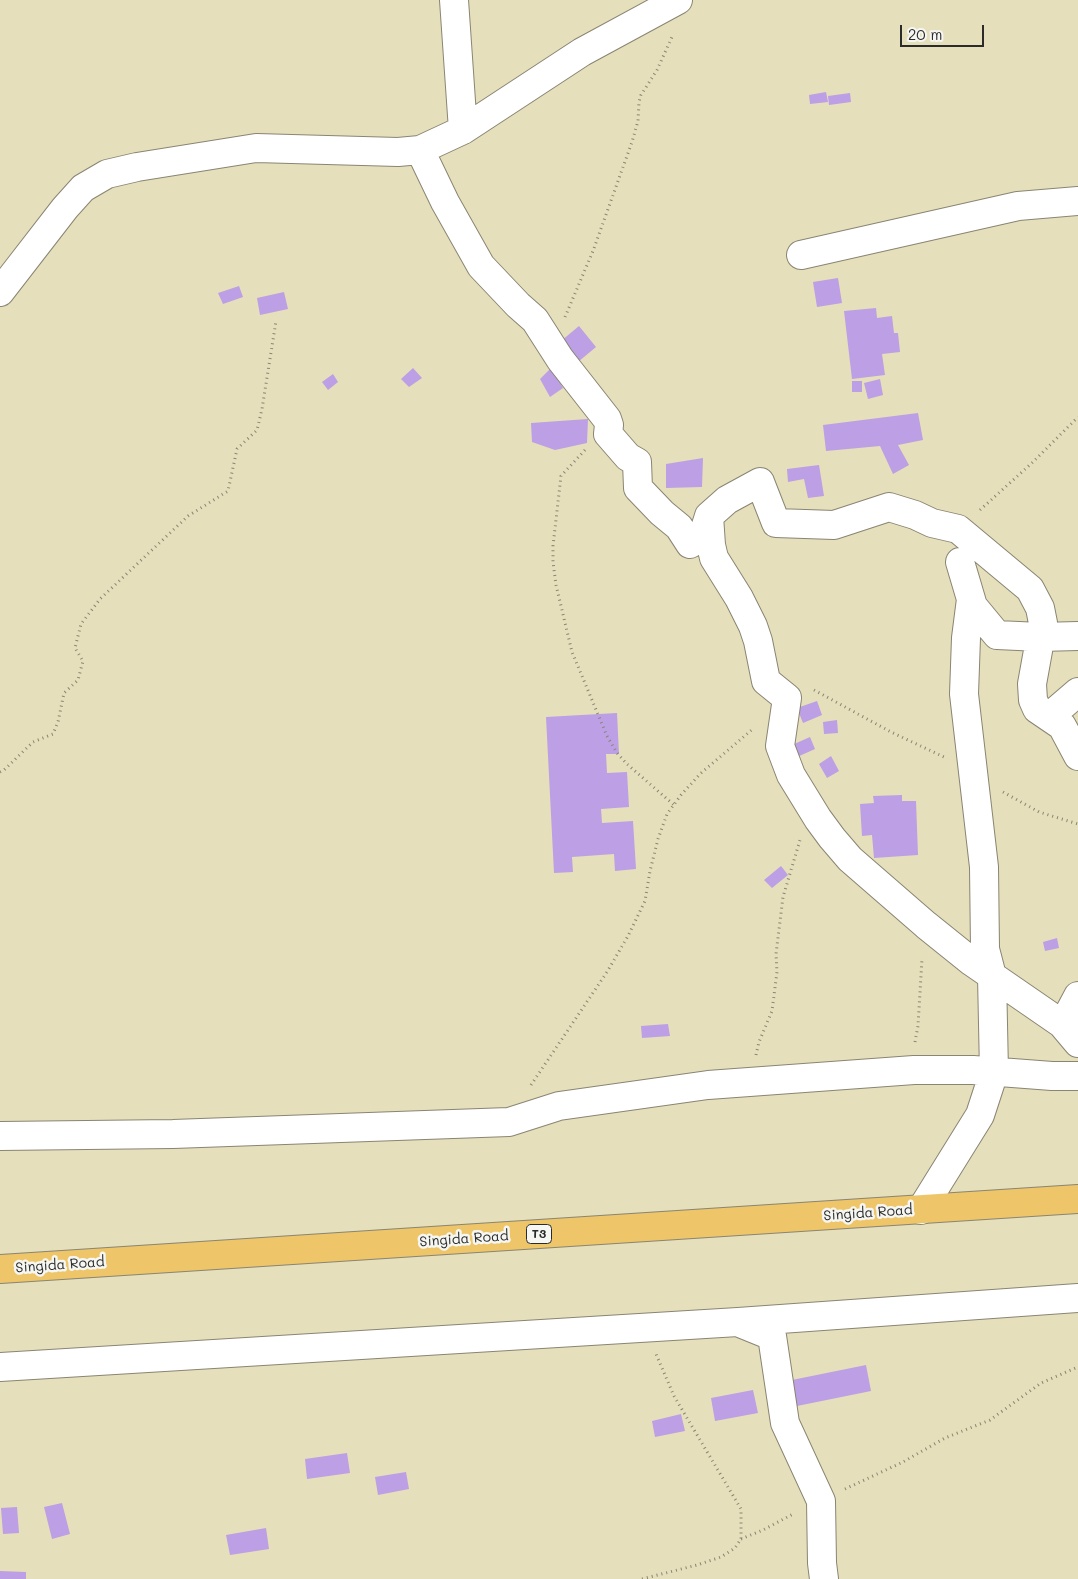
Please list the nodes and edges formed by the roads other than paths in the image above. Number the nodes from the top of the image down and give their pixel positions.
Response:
1 (454, 0) edge
2 (678, 0) edge
3 (463, 130) junction
4 (420, 150) junction
5 (1078, 201) edge
6 (801, 255) dead end
7 (0, 292) edge
8 (709, 516) junction
9 (960, 562) dead end
10 (971, 599) junction
11 (1078, 636) edge
12 (1040, 637) junction
13 (1078, 692) edge
14 (1050, 716) junction
15 (1078, 756) edge
16 (992, 976) junction
17 (1078, 996) edge
18 (1074, 1038) edge
19 (994, 1072) junction
20 (1078, 1076) edge
21 (0, 1136) edge
22 (1078, 1200) edge
23 (920, 1210) junction
24 (0, 1269) edge
25 (1078, 1298) edge
26 (738, 1322) junction
27 (0, 1367) edge
28 (824, 1579) edge

1 - 3 street
2 - 3 street
3 - 4 street
4 - 7 street
4 - 8 street
5 - 6 street
8 - 12 street
8 - 16 street
9 - 10 street
10 - 12 street
10 - 16 street
11 - 12 street
12 - 14 street
13 - 14 street
14 - 15 street
16 - 18 street
16 - 19 street
17 - 18 street
19 - 20 street
19 - 21 street
19 - 23 street
22 - 23 highway, Singida Road / T3
23 - 24 highway, Singida Road / T3
25 - 26 street
26 - 27 street
26 - 28 street

